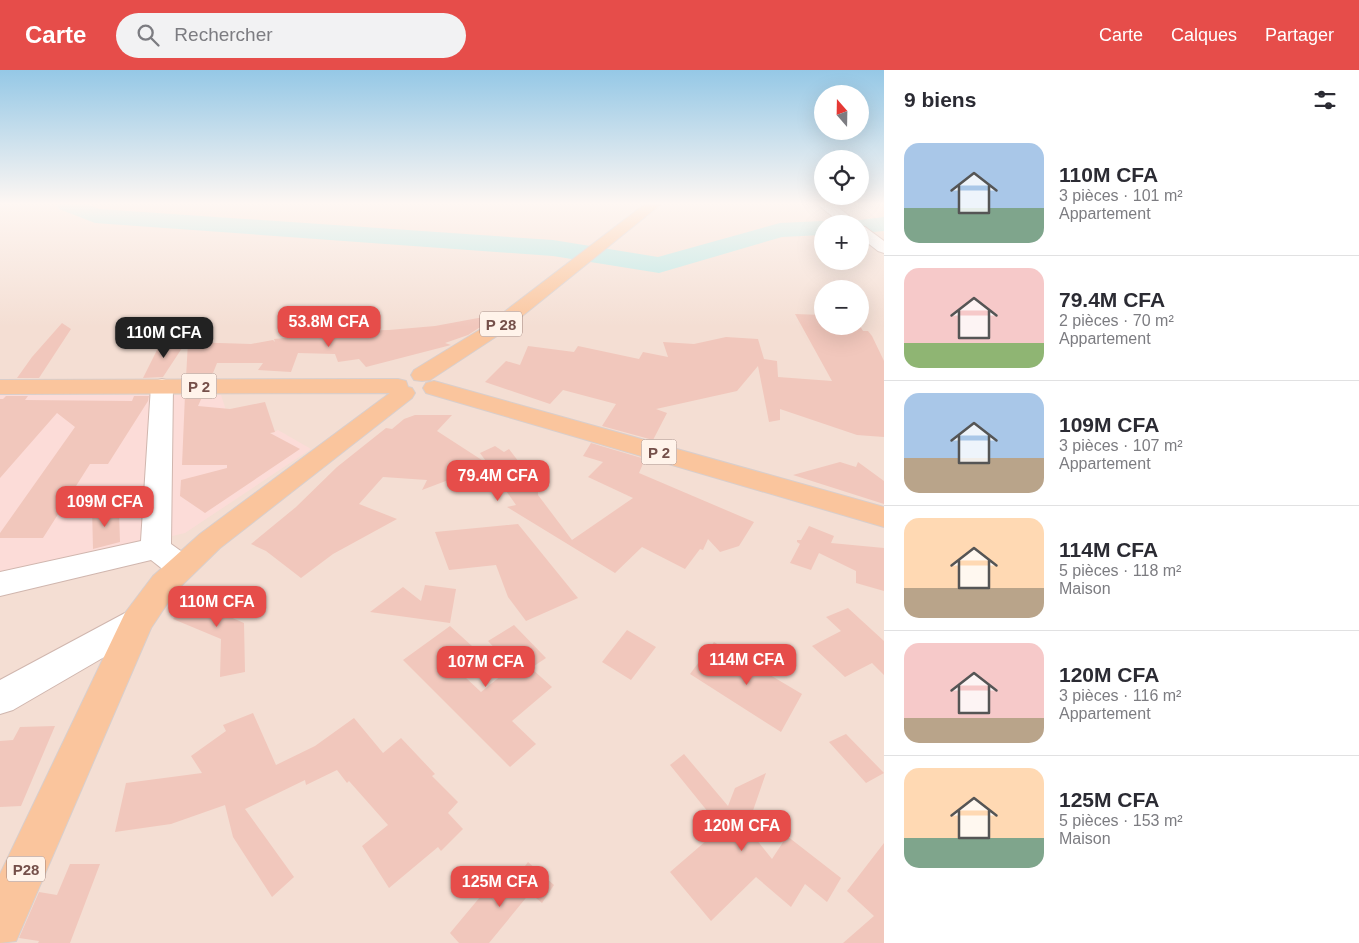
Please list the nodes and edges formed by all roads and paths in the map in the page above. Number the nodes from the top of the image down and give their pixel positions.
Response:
1 (601, 245) edge
2 (414, 385) junction
3 (162, 386) junction
4 (0, 387) edge
5 (884, 517) edge
6 (156, 548) junction
7 (181, 567) junction
8 (0, 584) edge
9 (137, 622) junction
10 (0, 698) edge
11 (51, 812) joint
12 (0, 925) edge

1 - 2 main road, P 28
2 - 3 main road, P 2
2 - 5 main road, P 2
2 - 7 main road, P 28
3 - 4 main road, P 2
3 - 6 street
6 - 7 street
6 - 8 street
7 - 9 main road, P 28
9 - 10 street
9 - 11 main road, P 28
11 - 12 main road, P28

